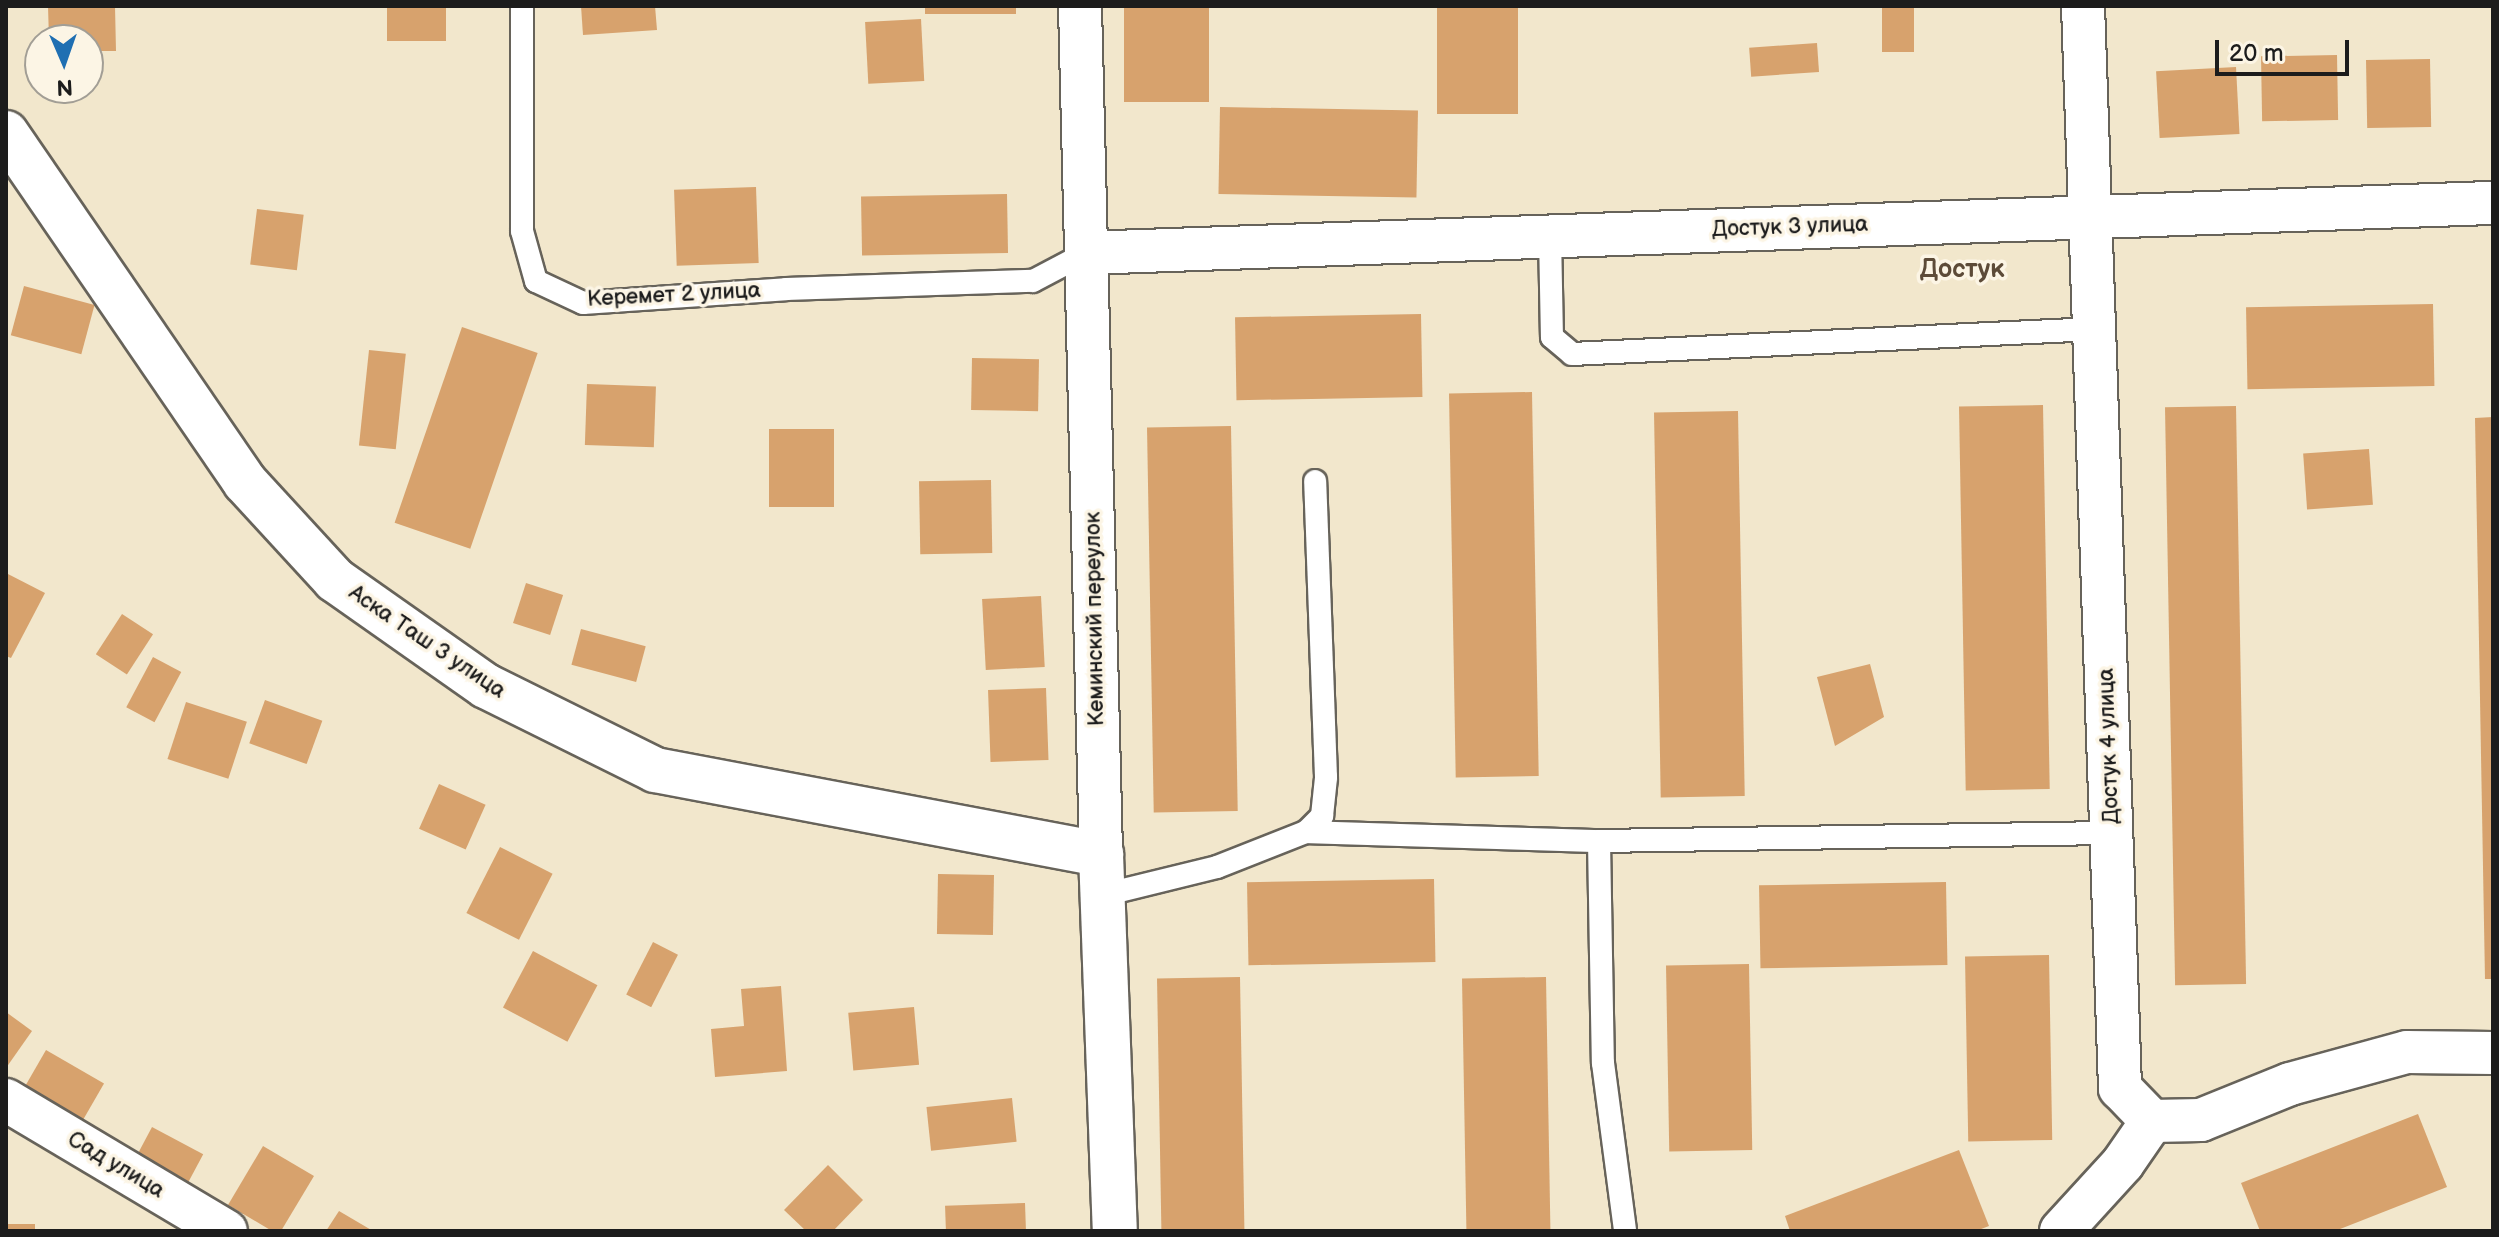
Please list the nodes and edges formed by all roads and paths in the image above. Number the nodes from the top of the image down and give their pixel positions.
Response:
1 (522, 6) edge
2 (1080, 6) edge
3 (2083, 6) edge
4 (6, 133) edge
5 (2493, 203) edge
6 (2091, 217) junction
7 (1550, 235) junction
8 (1086, 253) junction
9 (2095, 329) junction
10 (1315, 481) dead end
11 (1306, 832) junction
12 (2111, 833) junction
13 (1599, 841) junction
14 (1102, 874) junction
15 (2493, 1053) edge
16 (6, 1100) edge
17 (2152, 1121) junction
18 (226, 1231) edge
19 (1115, 1231) edge
20 (1625, 1231) edge
21 (2061, 1231) edge

1 - 8 lane, Керемет 2 улица
2 - 8 street, Кеминский переулок
3 - 6 street, Достук 4 улица
4 - 14 street, Аска Таш 3 улица
5 - 6 street, Достук 3 улица
6 - 7 street, Достук 3 улица
6 - 9 street, Достук 4 улица
7 - 8 street, Достук 3 улица
7 - 9 lane
8 - 14 street, Кеминский переулок
9 - 12 street, Достук 4 улица
10 - 11 lane
11 - 13 lane
11 - 14 lane
12 - 13 lane
12 - 17 street, Достук 4 улица
13 - 20 lane
14 - 19 street, Кеминский переулок
15 - 17 street
16 - 18 street, Сад улица
17 - 21 street

